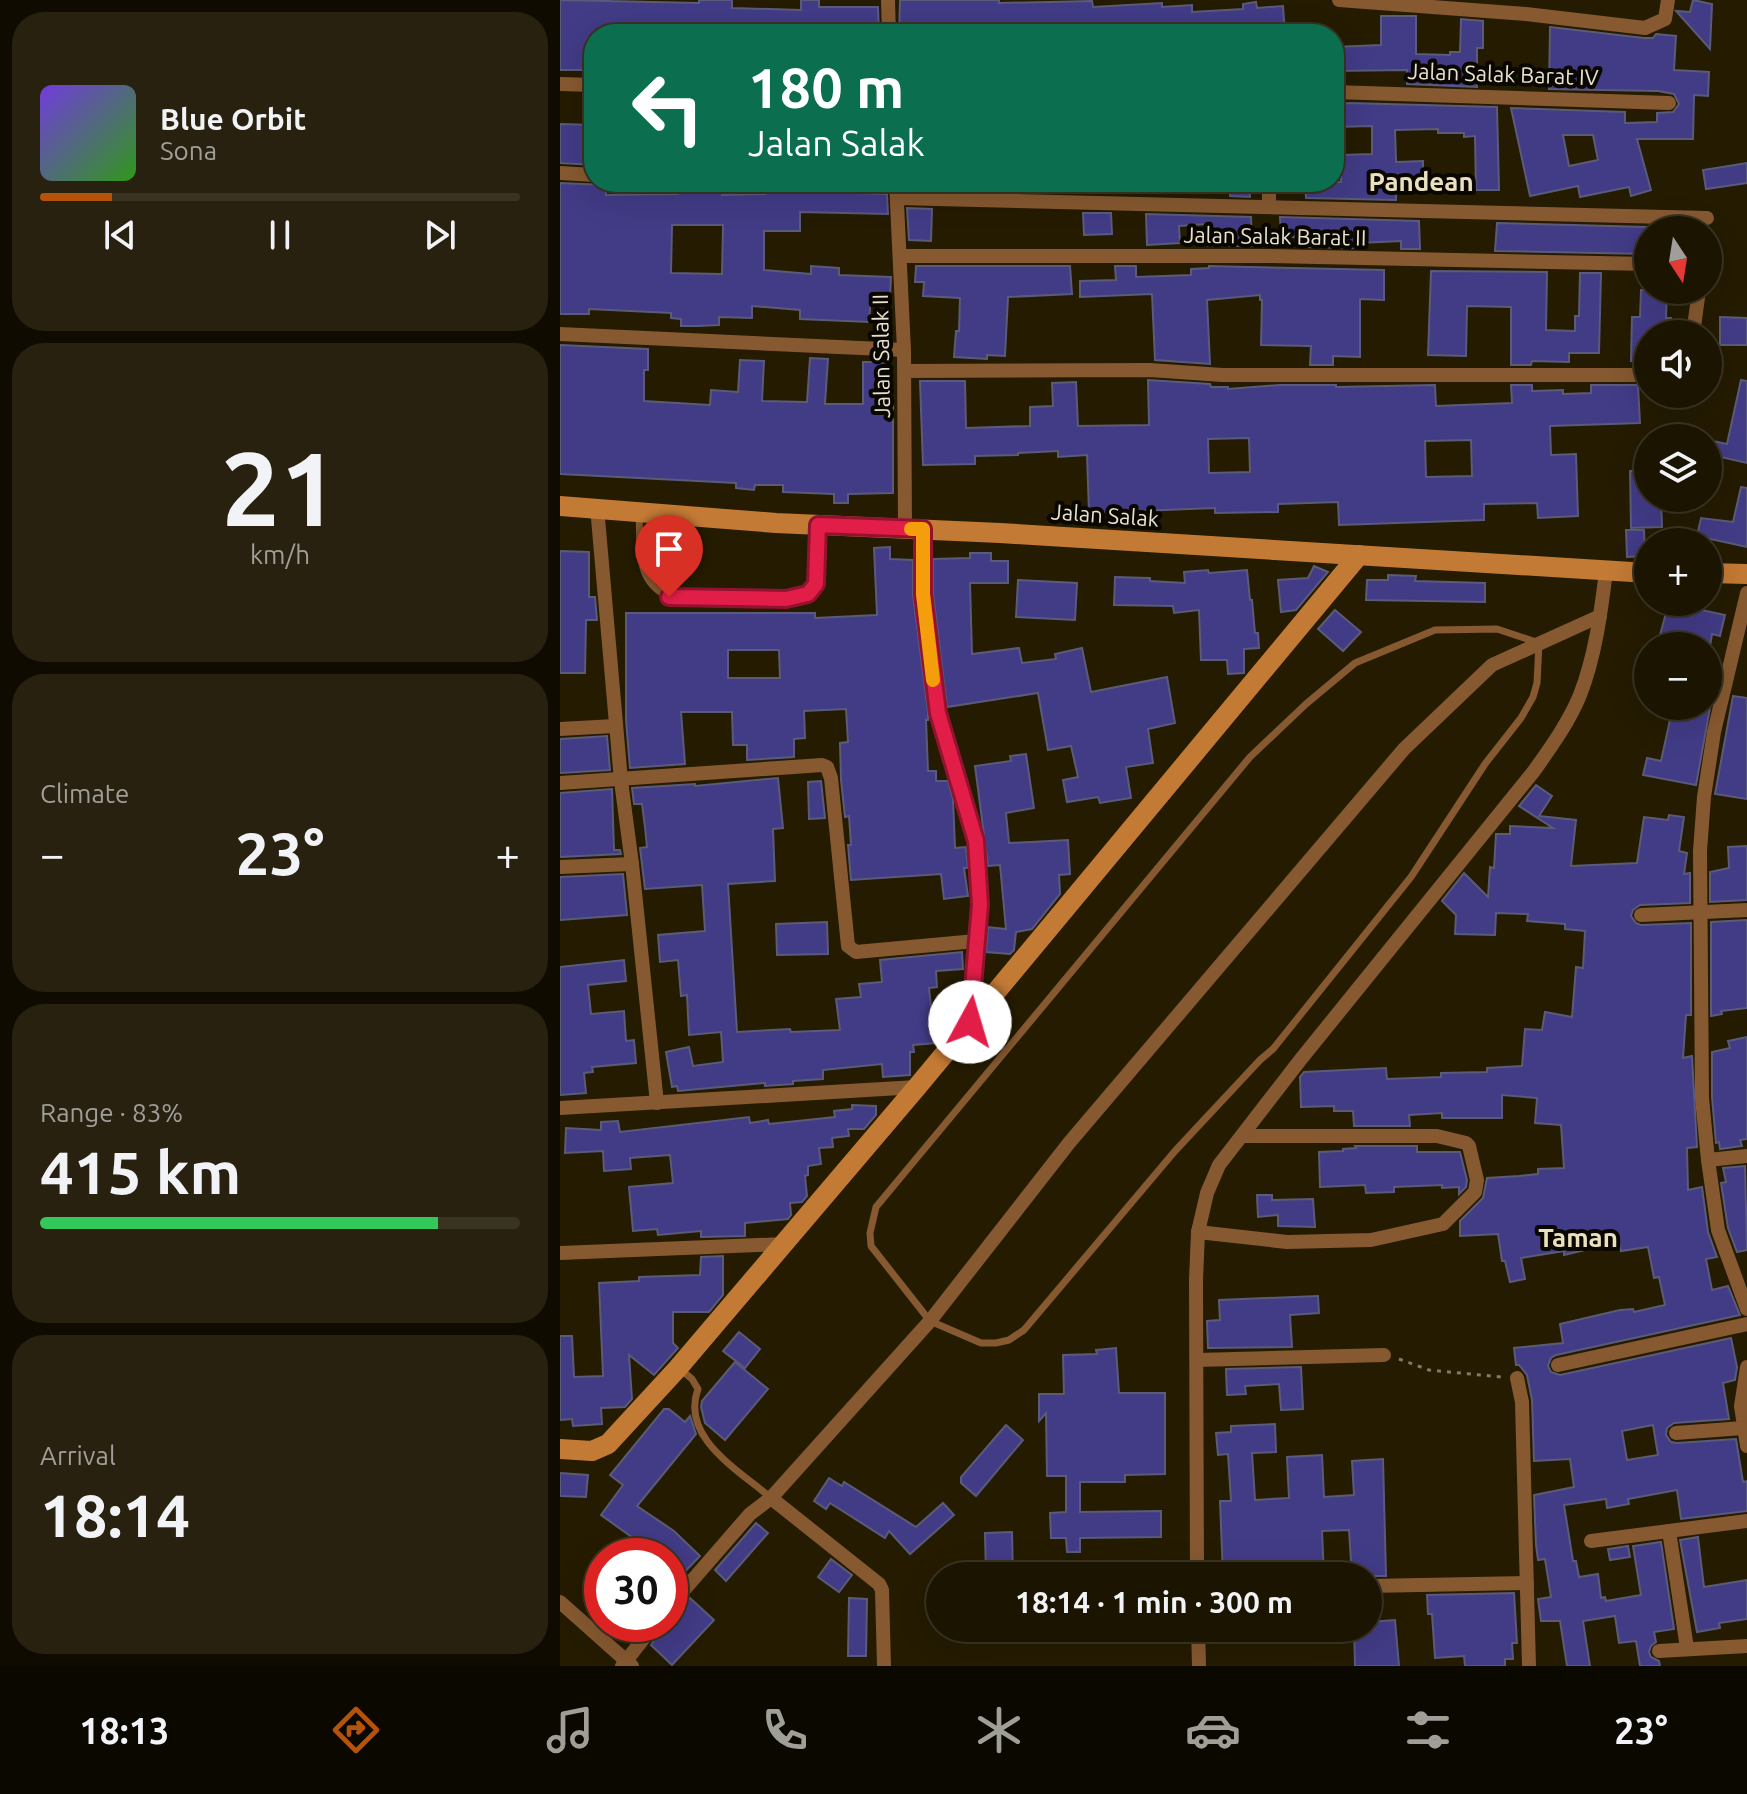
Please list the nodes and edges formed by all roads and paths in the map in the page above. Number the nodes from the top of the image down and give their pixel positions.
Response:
1 (888, 0) edge
2 (1339, 0) edge
3 (1668, 0) edge
4 (1528, 8) edge
5 (889, 24) edge
6 (560, 84) edge
7 (584, 85) edge
8 (1344, 92) edge
9 (1669, 103) dead end
10 (560, 173) edge
11 (584, 174) edge
12 (896, 192) edge
13 (979, 192) edge
14 (1269, 192) edge
15 (1269, 206) junction
16 (1634, 216) edge
17 (901, 256) junction
18 (1634, 264) edge
19 (560, 334) edge
20 (904, 350) junction
21 (905, 371) junction
22 (1634, 375) edge
23 (560, 506) edge
24 (597, 507) junction
25 (639, 511) junction
26 (818, 525) junction
27 (914, 529) junction
28 (1359, 555) junction
29 (1606, 571) junction
30 (1634, 572) edge
31 (1722, 573) edge
32 (1747, 574) edge
33 (1747, 593) edge
34 (1600, 616) junction
35 (1539, 643) junction
36 (615, 726) junction
37 (560, 729) edge
38 (621, 781) junction
39 (560, 783) edge
40 (632, 864) junction
41 (560, 867) edge
42 (1747, 910) edge
43 (1702, 912) junction
44 (1641, 915) dead end
45 (976, 941) junction
46 (970, 1022) junction
47 (917, 1087) junction
48 (657, 1103) junction
49 (560, 1108) edge
50 (1242, 1136) junction
51 (1747, 1156) edge
52 (1708, 1160) junction
53 (1198, 1232) junction
54 (784, 1244) junction
55 (560, 1253) edge
56 (1747, 1309) edge
57 (930, 1321) junction
58 (1747, 1324) edge
59 (1384, 1355) joint
60 (1197, 1360) junction
61 (1558, 1365) dead end
62 (1747, 1367) edge
63 (678, 1368) junction
64 (1517, 1378) joint
65 (1743, 1428) junction
66 (1676, 1433) dead end
67 (1747, 1446) edge
68 (560, 1449) edge
69 (771, 1498) junction
70 (1747, 1521) edge
71 (1669, 1531) junction
72 (1591, 1541) dead end
73 (1197, 1562) edge
74 (1527, 1583) junction
75 (688, 1585) edge
76 (1382, 1586) edge
77 (560, 1602) edge
78 (642, 1642) edge
79 (1198, 1642) edge
80 (1747, 1646) edge
81 (1687, 1648) junction
82 (1659, 1651) dead end
83 (626, 1664) edge
84 (884, 1666) edge
85 (1199, 1666) edge
86 (1529, 1666) edge

1 - 5 street
2 - 4 street
3 - 4 street
6 - 7 street
8 - 9 street, Jalan Salak Barat IV
10 - 11 street
12 - 17 street, Jalan Salak II
13 - 15 street
14 - 15 street
15 - 16 street
17 - 18 street, Jalan Salak Barat II
17 - 20 street, Jalan Salak II
19 - 20 street
20 - 21 street, Jalan Salak II
21 - 22 street
21 - 27 street, Jalan Salak II
23 - 24 main road, Jalan Salak
24 - 25 main road, Jalan Salak
24 - 36 street
25 - 26 main road, Jalan Salak
25 - 26 lane
26 - 27 main road, Jalan Salak
27 - 28 main road, Jalan Salak
27 - 45 street, Jalan Salak II
28 - 29 main road, Jalan Salak
28 - 46 main road
29 - 30 main road, Jalan Salak
29 - 34 street
31 - 32 main road
33 - 43 street
34 - 35 street
34 - 50 street
35 - 57 street
35 - 57 lane
35 - 57 lane
36 - 37 street
36 - 38 street
38 - 39 street
38 - 40 street
38 - 45 street
40 - 41 street
40 - 48 street
42 - 43 street
43 - 44 street
43 - 52 street
45 - 46 street, Jalan Salak II
46 - 47 main road
47 - 48 street
47 - 54 main road
48 - 49 street
50 - 53 street
50 - 53 street
51 - 52 street
52 - 56 street
53 - 60 street
54 - 55 street
54 - 63 main road
57 - 69 street
58 - 61 street
59 - 60 street
59 - 64 path
60 - 73 street
62 - 65 street
63 - 68 main road
63 - 69 lane
64 - 74 street
65 - 66 street
65 - 67 street
69 - 75 street
69 - 84 street
70 - 71 street
71 - 72 street
71 - 81 street
74 - 76 street
74 - 86 street
77 - 83 street
78 - 83 street
79 - 85 street
80 - 81 street
81 - 82 street

